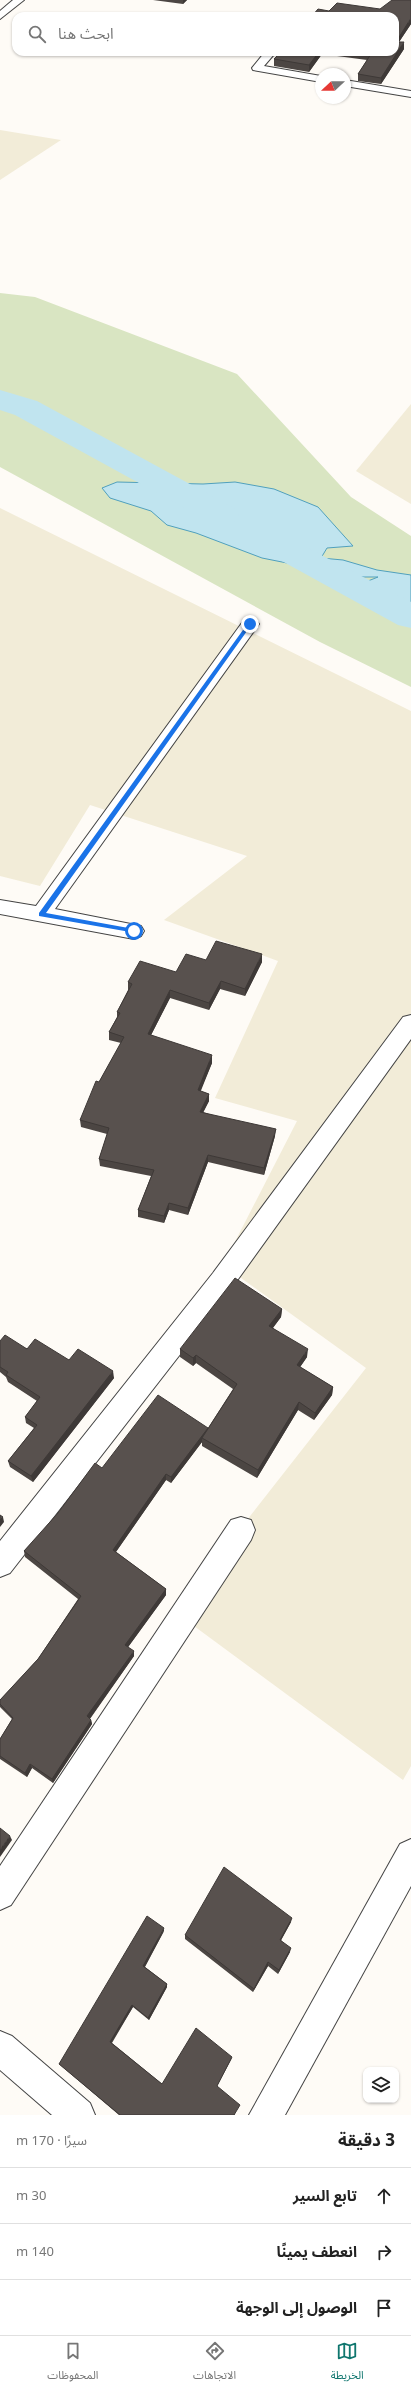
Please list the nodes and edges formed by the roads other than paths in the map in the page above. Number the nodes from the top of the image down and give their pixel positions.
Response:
1 (19, 0) edge
2 (0, 16) edge
3 (268, 56) edge
4 (315, 78) edge
5 (351, 84) edge
6 (411, 94) edge
7 (250, 624) dead end
8 (0, 906) edge
9 (41, 914) junction
10 (134, 931) dead end
11 (411, 1023) edge
12 (241, 1530) dead end
13 (0, 1563) edge
14 (411, 1855) edge
15 (0, 1894) edge
16 (0, 2048) edge
17 (78, 2115) edge
18 (266, 2115) edge

1 - 2 street
3 - 4 street
5 - 6 street
7 - 9 street
8 - 9 street
9 - 10 street
11 - 13 street
12 - 15 street
14 - 18 street
16 - 17 street

